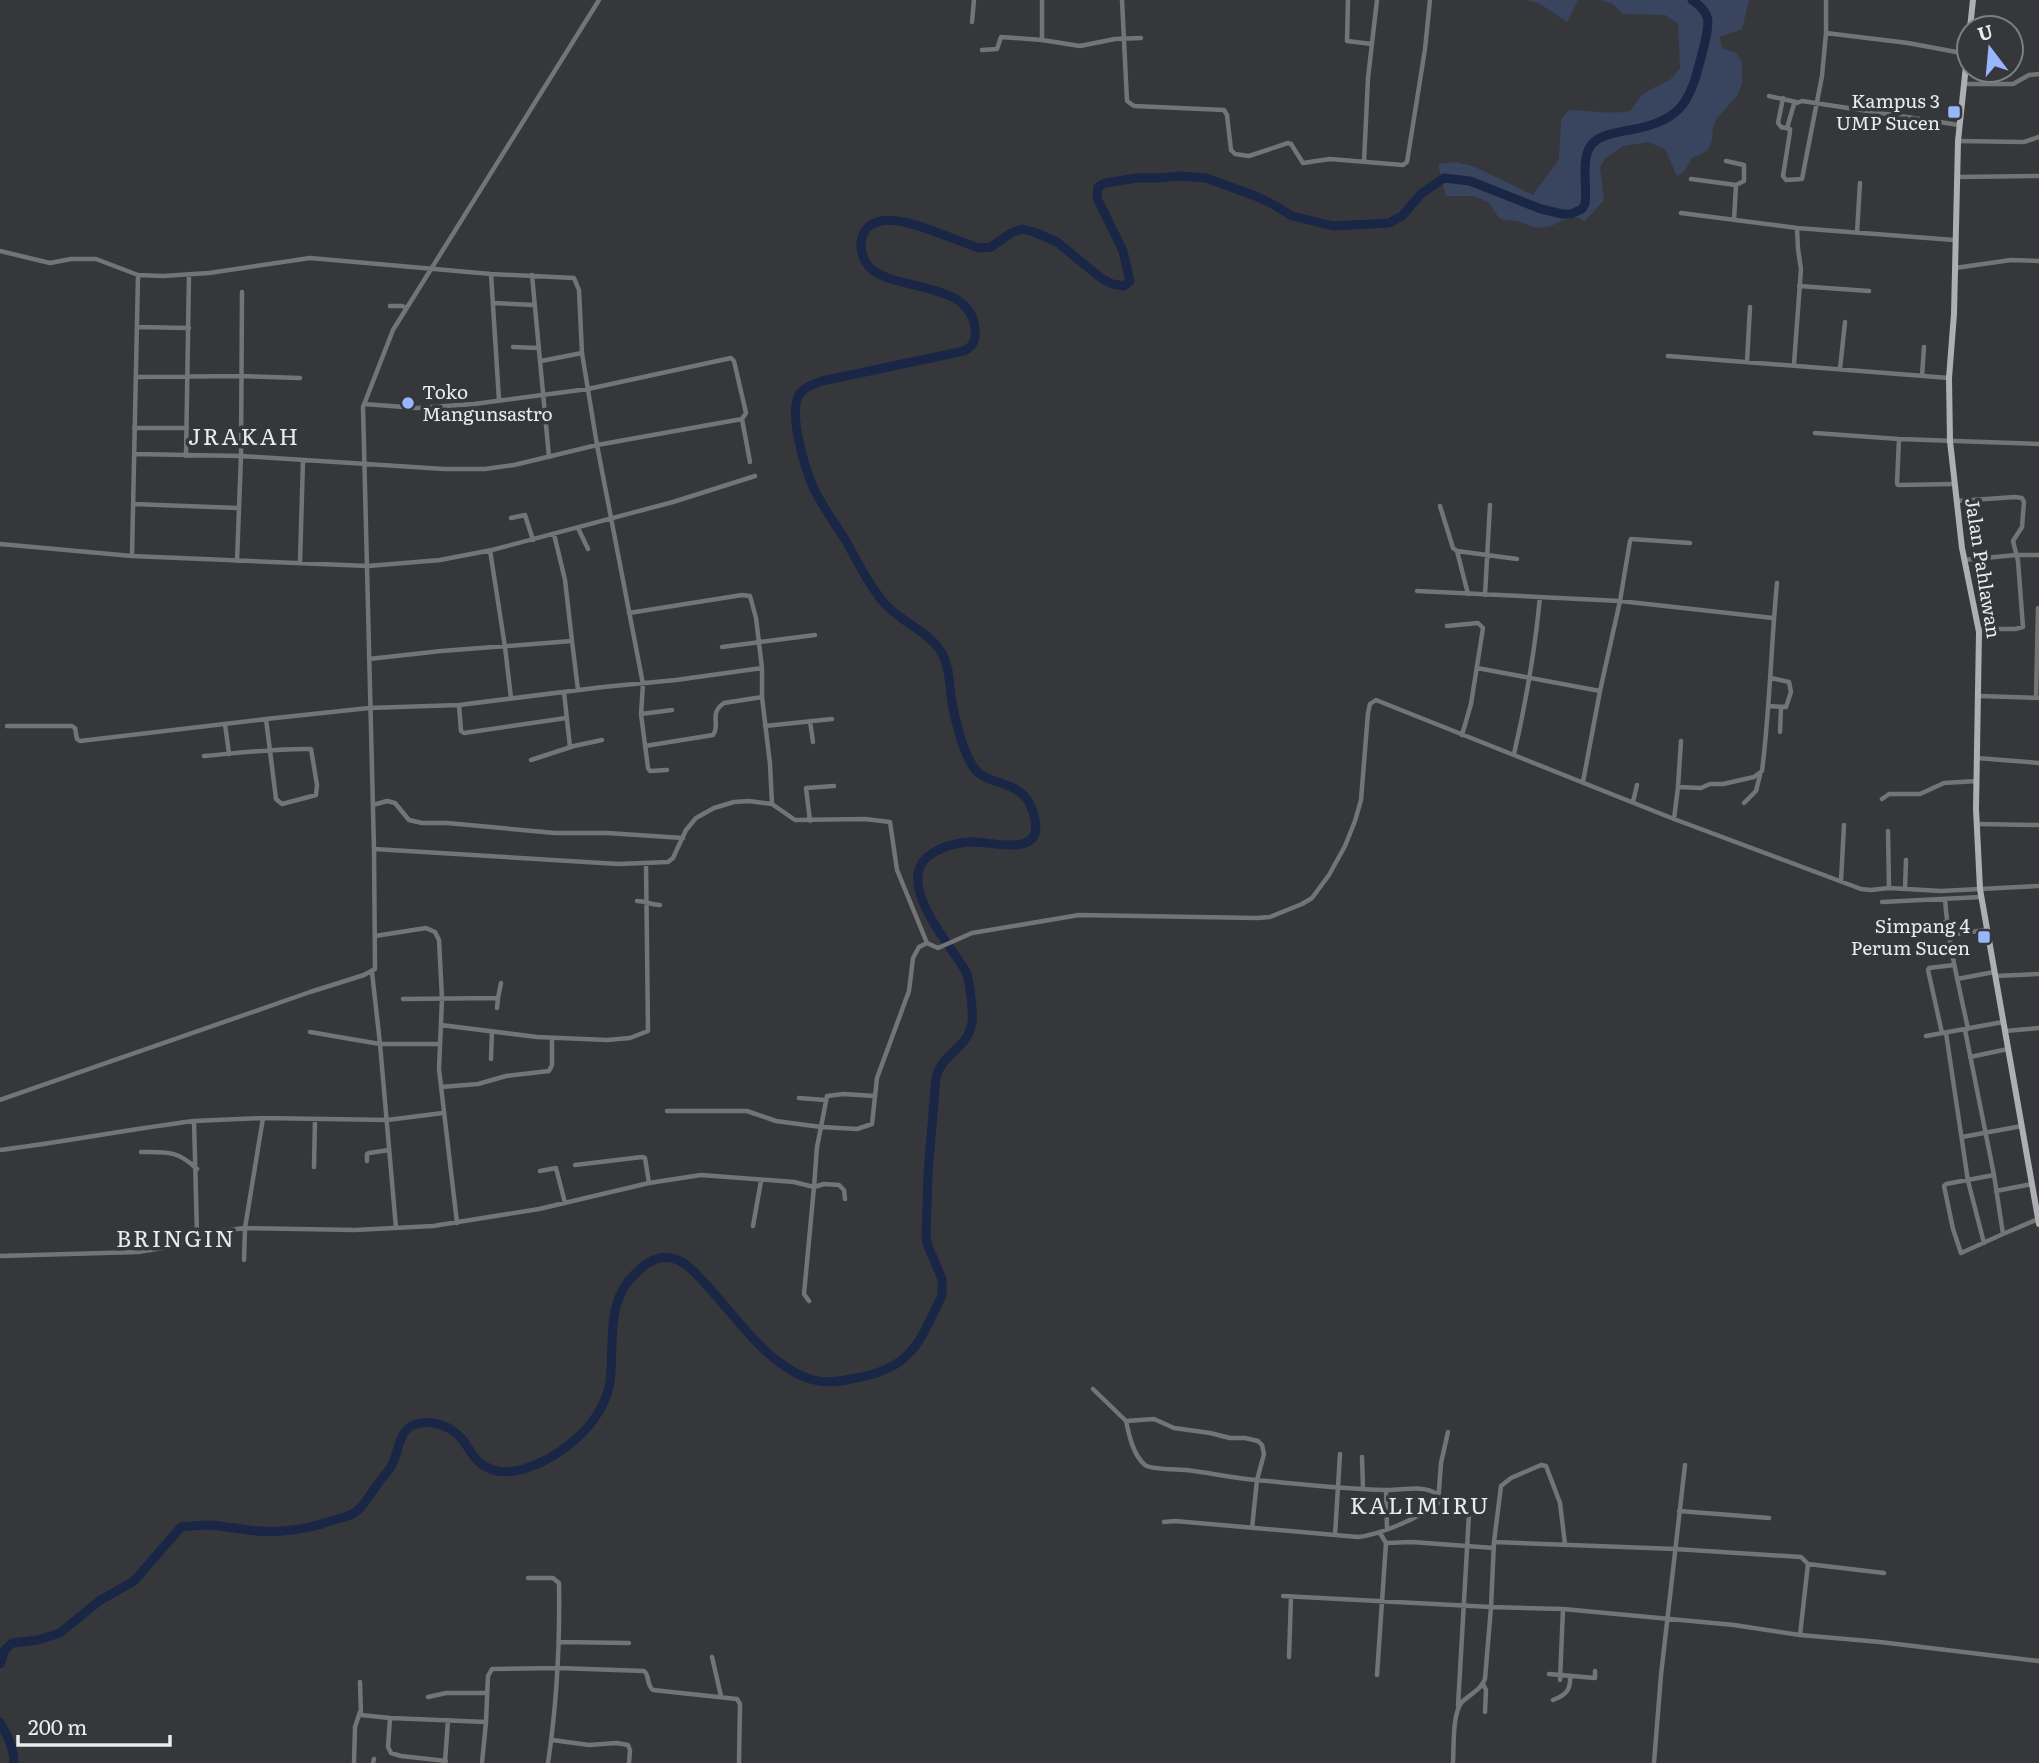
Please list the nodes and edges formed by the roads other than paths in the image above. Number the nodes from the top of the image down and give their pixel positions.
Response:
1 (599, 0) edge
2 (974, 0) edge
3 (1042, 0) edge
4 (1122, 0) edge
5 (1348, 0) edge
6 (1377, 0) edge
7 (1430, 0) edge
8 (1826, 0) edge
9 (972, 22) dead end
10 (1826, 33) junction
11 (1124, 38) junction
12 (1141, 38) dead end
13 (1042, 40) junction
14 (1372, 44) junction
15 (982, 50) dead end
16 (1955, 52) edge
17 (1964, 84) edge
18 (1769, 96) dead end
19 (1783, 98) junction
20 (1797, 102) junction
21 (1817, 103) junction
22 (1959, 125) junction
23 (1787, 128) junction
24 (2039, 136) edge
25 (1958, 141) junction
26 (1726, 161) dead end
27 (1364, 162) junction
28 (2039, 176) edge
29 (1956, 177) junction
30 (1690, 179) dead end
31 (1860, 183) dead end
32 (1736, 185) junction
33 (1681, 213) dead end
34 (1734, 220) junction
35 (1797, 228) junction
36 (1857, 233) junction
37 (1954, 240) junction
38 (0, 251) edge
39 (2039, 261) edge
40 (433, 268) junction
41 (1955, 268) junction
42 (189, 274) junction
43 (491, 274) junction
44 (138, 275) junction
45 (532, 275) junction
46 (1800, 286) junction
47 (1869, 291) dead end
48 (242, 292) dead end
49 (493, 303) junction
50 (534, 305) junction
51 (390, 306) dead end
52 (1750, 307) dead end
53 (405, 308) junction
54 (1845, 322) dead end
55 (137, 327) junction
56 (189, 328) junction
57 (513, 347) dead end
58 (1924, 347) dead end
59 (539, 348) junction
60 (583, 354) junction
61 (1668, 356) dead end
62 (541, 361) junction
63 (1747, 362) junction
64 (1794, 365) junction
65 (1840, 369) junction
66 (188, 376) junction
67 (242, 376) junction
68 (1922, 376) junction
69 (136, 377) junction
70 (300, 378) dead end
71 (1949, 378) junction
72 (588, 389) junction
73 (545, 394) junction
74 (499, 400) junction
75 (364, 404) junction
76 (742, 419) junction
77 (134, 428) junction
78 (187, 428) junction
79 (1815, 433) dead end
80 (1899, 439) junction
81 (1950, 441) junction
82 (2039, 444) edge
83 (597, 445) junction
84 (134, 454) junction
85 (187, 456) junction
86 (241, 456) junction
87 (549, 457) junction
88 (303, 460) junction
89 (750, 462) dead end
90 (365, 463) junction
91 (755, 476) dead end
92 (1955, 484) junction
93 (1957, 500) junction
94 (133, 504) junction
95 (1490, 505) dead end
96 (1440, 506) dead end
97 (238, 508) junction
98 (511, 518) dead end
99 (611, 519) junction
100 (578, 528) junction
101 (554, 534) junction
102 (533, 540) junction
103 (1690, 542) dead end
104 (0, 544) edge
105 (588, 549) dead end
106 (490, 550) junction
107 (1458, 551) junction
108 (1487, 555) junction
109 (2016, 555) junction
110 (2039, 555) edge
111 (132, 556) junction
112 (1517, 559) dead end
113 (1964, 560) junction
114 (237, 561) junction
115 (300, 563) junction
116 (368, 566) junction
117 (1777, 583) dead end
118 (1417, 592) dead end
119 (1468, 594) junction
120 (1485, 594) junction
121 (1540, 597) junction
122 (1620, 601) junction
123 (2038, 608) edge
124 (629, 614) junction
125 (1773, 618) junction
126 (1447, 626) dead end
127 (1978, 629) junction
128 (815, 635) dead end
129 (572, 640) junction
130 (760, 641) junction
131 (505, 647) junction
132 (722, 647) dead end
133 (369, 659) junction
134 (762, 668) junction
135 (1477, 668) junction
136 (1529, 678) junction
137 (1771, 678) junction
138 (643, 684) junction
139 (578, 690) junction
140 (1600, 691) junction
141 (564, 692) junction
142 (1979, 696) junction
143 (762, 697) junction
144 (511, 698) junction
145 (2037, 698) edge
146 (458, 705) junction
147 (1769, 706) junction
148 (369, 708) junction
149 (1781, 708) junction
150 (672, 709) dead end
151 (641, 714) junction
152 (566, 718) junction
153 (266, 719) junction
154 (832, 719) dead end
155 (810, 721) junction
156 (225, 724) junction
157 (7, 726) dead end
158 (765, 726) junction
159 (1780, 732) dead end
160 (1462, 735) junction
161 (602, 740) dead end
162 (1681, 741) dead end
163 (813, 742) dead end
164 (645, 746) junction
165 (570, 747) junction
166 (269, 751) junction
167 (229, 754) junction
168 (1514, 754) junction
169 (204, 756) dead end
170 (1977, 758) junction
171 (531, 760) dead end
172 (2039, 763) edge
173 (667, 770) dead end
174 (1760, 774) junction
175 (1977, 781) junction
176 (1583, 782) junction
177 (1637, 785) dead end
178 (834, 786) dead end
179 (1678, 788) junction
180 (1882, 799) dead end
181 (1633, 802) junction
182 (1744, 803) dead end
183 (772, 804) junction
184 (373, 805) junction
185 (1674, 819) junction
186 (810, 821) junction
187 (1977, 824) junction
188 (1844, 825) dead end
189 (2039, 825) edge
190 (1888, 831) dead end
191 (683, 838) junction
192 (374, 849) junction
193 (1906, 859) dead end
194 (646, 863) junction
195 (1841, 881) junction
196 (2039, 886) edge
197 (1889, 888) junction
198 (1905, 889) junction
199 (1980, 889) junction
200 (1981, 897) junction
201 (1945, 899) junction
202 (637, 901) dead end
203 (646, 901) junction
204 (1882, 902) dead end
205 (660, 905) dead end
206 (1947, 922) junction
207 (1880, 930) dead end
208 (1986, 930) junction
209 (1949, 935) junction
210 (375, 936) junction
211 (927, 943) junction
212 (1954, 965) junction
213 (372, 972) junction
214 (1994, 974) junction
215 (2039, 974) edge
216 (1957, 979) junction
217 (501, 983) dead end
218 (498, 998) junction
219 (403, 999) dead end
220 (442, 999) junction
221 (497, 1008) dead end
222 (2003, 1022) junction
223 (441, 1026) junction
224 (2039, 1028) edge
225 (1967, 1029) junction
226 (492, 1031) junction
227 (2005, 1031) junction
228 (310, 1032) dead end
229 (1944, 1033) junction
230 (1926, 1036) dead end
231 (552, 1038) junction
232 (380, 1044) junction
233 (439, 1044) junction
234 (2008, 1049) junction
235 (1970, 1057) junction
236 (491, 1059) dead end
237 (441, 1087) junction
238 (875, 1096) junction
239 (799, 1098) dead end
240 (0, 1100) edge
241 (825, 1100) junction
242 (667, 1111) dead end
243 (443, 1113) junction
244 (263, 1118) junction
245 (315, 1119) junction
246 (387, 1120) junction
247 (194, 1121) junction
248 (2022, 1126) junction
249 (821, 1127) junction
250 (1986, 1133) junction
251 (1962, 1137) junction
252 (0, 1150) edge
253 (389, 1150) junction
254 (141, 1152) dead end
255 (367, 1161) dead end
256 (575, 1165) dead end
257 (314, 1167) dead end
258 (197, 1169) junction
259 (540, 1171) dead end
260 (1994, 1175) junction
261 (761, 1181) junction
262 (1968, 1181) junction
263 (649, 1183) junction
264 (2032, 1184) junction
265 (814, 1187) junction
266 (1996, 1191) junction
267 (845, 1199) dead end
268 (565, 1203) junction
269 (2038, 1221) edge
270 (457, 1223) junction
271 (753, 1226) dead end
272 (245, 1228) junction
273 (396, 1228) junction
274 (197, 1234) junction
275 (2003, 1234) junction
276 (1984, 1243) junction
277 (0, 1256) edge
278 (244, 1260) dead end
279 (809, 1301) dead end
280 (1093, 1388) dead end
281 (1126, 1421) junction
282 (1448, 1432) dead end
283 (1340, 1454) dead end
284 (1362, 1457) dead end
285 (1685, 1465) dead end
286 (1257, 1480) junction
287 (1338, 1487) junction
288 (1363, 1488) junction
289 (1386, 1490) junction
290 (1438, 1494) junction
291 (1679, 1511) junction
292 (1469, 1514) dead end
293 (1769, 1518) dead end
294 (1164, 1522) dead end
295 (1252, 1528) junction
296 (1387, 1529) junction
297 (1380, 1533) junction
298 (1335, 1535) junction
299 (1386, 1543) junction
300 (1565, 1544) junction
301 (1494, 1545) junction
302 (1468, 1547) junction
303 (1675, 1549) junction
304 (1808, 1564) junction
305 (1884, 1573) dead end
306 (528, 1578) dead end
307 (1283, 1596) dead end
308 (1291, 1597) junction
309 (1381, 1602) junction
310 (1463, 1606) junction
311 (1491, 1607) junction
312 (1563, 1609) junction
313 (1668, 1620) junction
314 (1800, 1635) junction
315 (560, 1642) junction
316 (629, 1643) dead end
317 (712, 1657) dead end
318 (1289, 1657) dead end
319 (2039, 1661) edge
320 (558, 1668) junction
321 (1595, 1671) dead end
322 (1549, 1674) dead end
323 (1377, 1675) dead end
324 (1570, 1676) junction
325 (1560, 1678) junction
326 (360, 1682) dead end
327 (1483, 1685) junction
328 (487, 1693) junction
329 (721, 1696) junction
330 (428, 1697) dead end
331 (1553, 1700) dead end
332 (1458, 1707) junction
333 (360, 1712) junction
334 (1485, 1712) dead end
335 (390, 1718) junction
336 (448, 1720) junction
337 (486, 1722) junction
338 (552, 1740) junction
339 (445, 1762) edge
340 (354, 1763) edge
341 (482, 1763) edge
342 (548, 1763) edge
343 (628, 1763) edge
344 (739, 1763) edge
345 (1453, 1763) edge
346 (1654, 1763) edge

1 - 40 street
2 - 9 street
3 - 13 street
4 - 11 street
5 - 14 street
6 - 14 street
7 - 27 street
8 - 10 street
10 - 16 street
10 - 21 street
11 - 12 street
11 - 13 street
11 - 27 street
13 - 15 street
14 - 27 street
17 - 22 main road, Jalan Pahlawan
18 - 19 street
19 - 20 street
19 - 23 street
20 - 21 street
20 - 23 street
21 - 22 street
21 - 23 street
22 - 25 main road, Jalan Pahlawan
24 - 25 street
25 - 29 main road, Jalan Pahlawan
26 - 32 street
28 - 29 street
29 - 37 main road, Jalan Pahlawan
30 - 32 street
31 - 36 street
32 - 34 street
33 - 34 street
34 - 35 street
35 - 36 street
35 - 46 street
36 - 37 street
37 - 41 main road, Jalan Pahlawan
38 - 44 street
39 - 41 street
40 - 42 street
40 - 43 street
40 - 53 street
41 - 71 main road, Jalan Pahlawan
42 - 44 street
42 - 56 street
43 - 45 street
43 - 49 street
44 - 55 street
45 - 50 street
45 - 60 street
46 - 47 street
46 - 64 street
48 - 67 street
49 - 50 street
49 - 74 street
50 - 59 street
51 - 53 street
52 - 63 street
53 - 75 street
54 - 65 street
55 - 56 street
55 - 69 street
56 - 66 street
57 - 59 street
58 - 68 street
59 - 62 street
60 - 62 street
60 - 72 street
61 - 63 street
62 - 73 street
63 - 64 street
64 - 65 street
65 - 68 street
66 - 67 street
66 - 69 street
66 - 78 street
67 - 70 street
67 - 86 street
68 - 71 street
69 - 77 street
71 - 81 main road, Jalan Pahlawan
72 - 73 street
72 - 76 street
72 - 83 street
73 - 74 street
73 - 87 street
74 - 75 street
75 - 90 street
76 - 83 street
76 - 89 street
77 - 78 street
77 - 84 street
78 - 85 street
79 - 80 street
80 - 81 street
80 - 92 street
81 - 82 street
81 - 92 main road, Jalan Pahlawan
83 - 87 street
83 - 99 street
84 - 85 street
84 - 94 street
85 - 86 street
86 - 88 street
86 - 97 street
87 - 90 street
88 - 90 street
88 - 115 street
90 - 116 street
91 - 99 street
92 - 93 main road, Jalan Pahlawan
93 - 109 street
93 - 113 main road, Jalan Pahlawan
94 - 97 street
94 - 111 street
95 - 108 street
96 - 107 street
97 - 114 street
98 - 102 street
99 - 100 street
99 - 124 street
100 - 101 street
100 - 105 street
101 - 102 street
101 - 129 street
102 - 106 street
103 - 122 street
104 - 111 street
106 - 116 street
106 - 131 street
107 - 108 street
107 - 119 street
108 - 112 street
108 - 120 street
109 - 110 street
109 - 113 street
109 - 127 street
111 - 114 street
113 - 127 main road, Jalan Pahlawan
114 - 115 street
115 - 116 street
116 - 133 street
117 - 125 street
118 - 119 street
119 - 120 street
120 - 121 street
121 - 122 street
121 - 136 street
122 - 125 street
122 - 140 street
123 - 145 street
124 - 130 street
124 - 138 street
125 - 137 street
126 - 135 street
127 - 142 main road, Jalan Pahlawan
128 - 130 street
129 - 131 street
129 - 139 street
130 - 132 street
130 - 134 street
131 - 133 street
131 - 144 street
133 - 148 street
134 - 138 street
134 - 143 street
135 - 136 street
135 - 160 street
136 - 140 street
136 - 168 street
137 - 147 street
137 - 149 street
138 - 139 street
138 - 151 street
139 - 141 street
140 - 176 street
141 - 144 street
141 - 152 street
142 - 145 street
142 - 170 main road, Jalan Pahlawan
143 - 158 street
143 - 164 street
144 - 146 street
146 - 148 street
146 - 152 street
147 - 149 street
147 - 174 street
148 - 153 street
148 - 184 street
149 - 159 street
150 - 151 street
151 - 164 street
152 - 165 street
153 - 156 street
153 - 166 street
154 - 155 street
155 - 158 street
155 - 163 street
156 - 157 street
156 - 167 street
158 - 183 street
160 - 168 street
160 - 211 street
161 - 165 street
162 - 179 street
164 - 173 street
165 - 171 street
166 - 166 street
166 - 167 street
167 - 169 street
168 - 176 street
170 - 172 street
170 - 175 main road, Jalan Pahlawan
174 - 179 street
174 - 182 street
175 - 180 street
175 - 187 main road, Jalan Pahlawan
176 - 181 street
177 - 181 street
178 - 186 street
179 - 185 street
181 - 185 street
183 - 186 street
183 - 191 street
184 - 191 street
184 - 192 street
185 - 195 street
186 - 211 street
187 - 189 street
187 - 199 main road, Jalan Pahlawan
188 - 195 street
190 - 197 street
191 - 194 street
192 - 194 street
192 - 210 street
193 - 198 street
194 - 203 street
195 - 197 street
196 - 199 street
197 - 198 street
198 - 199 street
199 - 200 main road, Jalan Pahlawan
200 - 201 street
200 - 208 main road, Jalan Pahlawan
201 - 204 street
201 - 206 street
202 - 203 street
203 - 205 street
203 - 231 street
206 - 207 street
206 - 209 street
208 - 209 street
208 - 214 main road, Jalan Pahlawan
209 - 212 street
210 - 213 street
210 - 220 street
211 - 238 street
212 - 216 street
212 - 229 street
213 - 232 street
213 - 240 street
214 - 215 street
214 - 216 street
214 - 222 main road, Jalan Pahlawan
216 - 225 street
217 - 218 street
218 - 220 street
218 - 221 street
219 - 220 street
220 - 223 street
222 - 225 street
222 - 227 main road, Jalan Pahlawan
223 - 226 street
223 - 233 street
224 - 227 street
225 - 229 street
225 - 235 street
226 - 231 street
226 - 236 street
227 - 234 main road, Jalan Pahlawan
228 - 232 street
229 - 230 street
229 - 251 street
231 - 237 street
232 - 233 street
232 - 246 street
233 - 237 street
234 - 235 street
234 - 248 main road, Jalan Pahlawan
235 - 250 street
237 - 243 street
238 - 241 street
238 - 249 street
239 - 241 street
241 - 249 street
242 - 249 street
243 - 246 street
243 - 270 street
244 - 245 street
244 - 247 street
244 - 272 street
245 - 246 street
245 - 257 street
246 - 253 street
247 - 252 street
247 - 258 street
248 - 250 street
248 - 264 main road, Jalan Pahlawan
249 - 265 street
250 - 251 street
250 - 260 street
251 - 262 street
253 - 255 street
253 - 273 street
254 - 258 street
256 - 263 street
258 - 274 street
259 - 268 street
260 - 262 street
260 - 266 street
261 - 263 street
261 - 265 street
261 - 271 street
262 - 276 street
262 - 276 street
263 - 268 street
264 - 266 street
264 - 269 main road, Jalan Pahlawan
265 - 267 street
265 - 279 street
266 - 275 street
268 - 270 street
269 - 275 street
270 - 273 street
272 - 273 street
272 - 274 street
272 - 278 street
274 - 277 street
275 - 276 street
280 - 281 street
281 - 286 street
281 - 286 street
282 - 290 street
283 - 287 street
284 - 288 street
285 - 291 street
286 - 287 street
286 - 295 street
287 - 288 street
287 - 298 street
288 - 289 street
289 - 290 street
289 - 296 street
290 - 296 street
291 - 293 street
291 - 303 street
292 - 302 street
294 - 295 street
295 - 298 street
296 - 297 street
297 - 298 street
297 - 299 street
299 - 302 street
299 - 309 street
300 - 301 street
300 - 301 street
300 - 303 street
301 - 302 street
301 - 311 street
302 - 310 street
303 - 304 street
303 - 313 street
304 - 305 street
304 - 314 street
306 - 315 street
307 - 308 street
308 - 309 street
308 - 318 street
309 - 310 street
309 - 323 street
310 - 311 street
310 - 332 street
311 - 312 street
311 - 327 street
312 - 313 street
312 - 325 street
313 - 314 street
313 - 346 street
314 - 319 street
315 - 316 street
315 - 320 street
317 - 329 street
320 - 328 street
320 - 329 street
320 - 338 street
321 - 324 street
322 - 325 street
324 - 325 street
324 - 331 street
326 - 333 street
327 - 332 street
327 - 334 street
328 - 330 street
328 - 337 street
329 - 344 street
332 - 345 street
333 - 335 street
333 - 340 street
335 - 336 street
335 - 339 street
336 - 337 street
336 - 339 street
337 - 341 street
338 - 342 street
338 - 343 street

